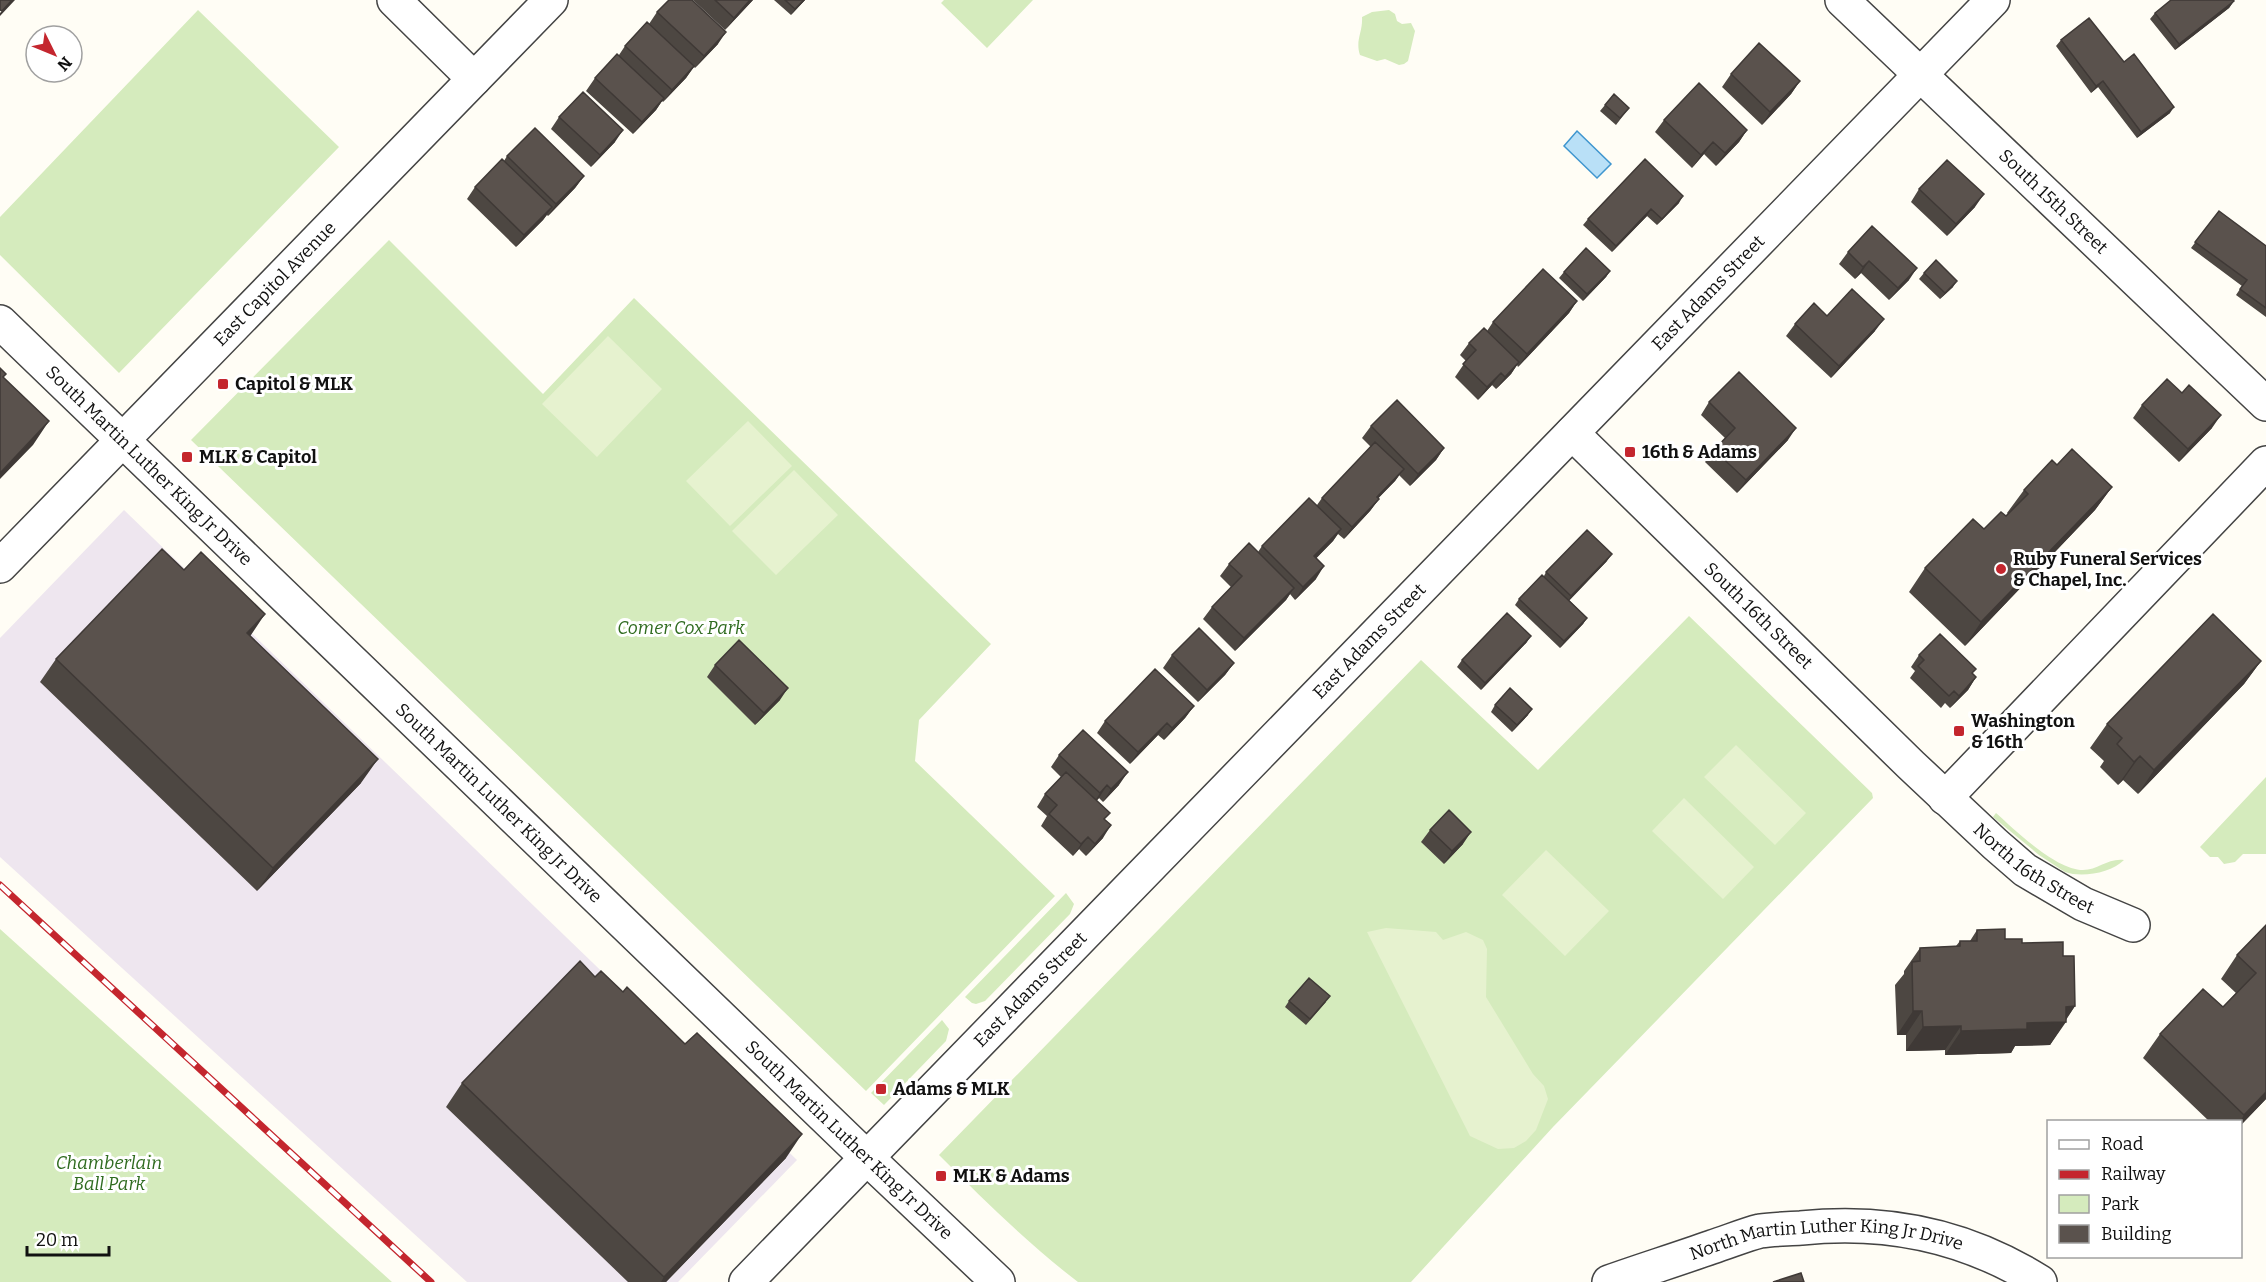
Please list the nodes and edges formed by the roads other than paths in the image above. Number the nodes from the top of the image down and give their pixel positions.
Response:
1 (394, 0) edge
2 (551, 0) edge
3 (1842, 0) edge
4 (1994, 0) edge
5 (1921, 74) junction
6 (474, 79) junction
7 (0, 322) edge
8 (2266, 404) edge
9 (1572, 433) junction
10 (123, 440) junction
11 (2266, 463) edge
12 (0, 566) edge
13 (1945, 798) junction
14 (2133, 925) dead end
15 (866, 1157) junction
16 (746, 1282) edge
17 (998, 1282) edge
18 (1609, 1282) edge
19 (2040, 1282) edge

1 - 6 street
2 - 6 street, East Capitol Avenue
3 - 5 street, South 15th Street
4 - 5 street, East Adams Street
5 - 8 street, South 15th Street
5 - 9 street, East Adams Street
6 - 10 street, East Capitol Avenue
7 - 10 street, South Martin Luther King Jr Drive
9 - 13 street, South 16th Street
9 - 15 street, East Adams Street
10 - 12 street, East Capitol Avenue
10 - 15 street, South Martin Luther King Jr Drive
11 - 13 street
13 - 14 street, North 16th Street
15 - 16 street, East Adams Street
15 - 17 street, South Martin Luther King Jr Drive
18 - 19 street, North Martin Luther King Jr Drive

